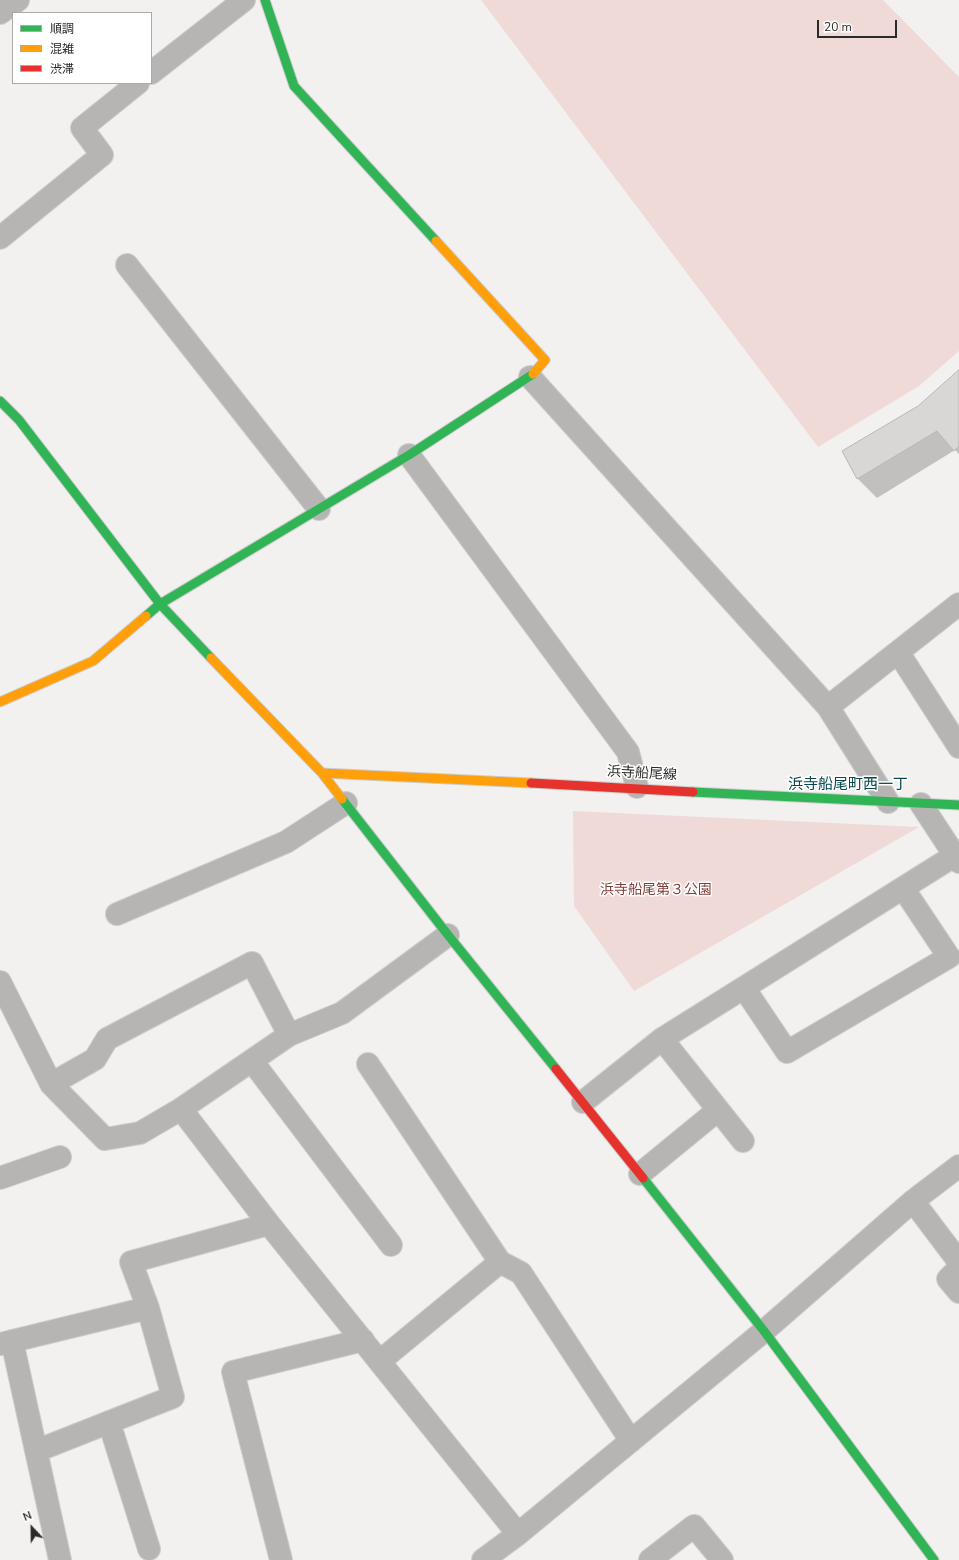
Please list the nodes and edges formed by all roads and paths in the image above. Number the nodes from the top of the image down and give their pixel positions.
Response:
1 (18, 0) edge
2 (244, 0) edge
3 (265, 0) edge
4 (0, 13) edge
5 (152, 72) edge
6 (137, 84) edge
7 (0, 238) edge
8 (127, 265) dead end
9 (530, 376) junction
10 (0, 401) edge
11 (409, 455) junction
12 (319, 509) junction
13 (160, 604) junction
14 (959, 604) edge
15 (898, 652) junction
16 (0, 702) edge
17 (828, 707) junction
18 (959, 747) edge
19 (322, 773) junction
20 (637, 787) junction
21 (888, 802) junction
22 (346, 803) junction
23 (921, 804) junction
24 (959, 805) edge
25 (957, 859) edge
26 (903, 888) junction
27 (117, 914) dead end
28 (448, 935) junction
29 (0, 982) edge
30 (744, 988) junction
31 (289, 1035) junction
32 (662, 1039) junction
33 (252, 1061) junction
34 (368, 1064) dead end
35 (51, 1084) junction
36 (583, 1102) junction
37 (181, 1109) junction
38 (718, 1110) junction
39 (744, 1141) dead end
40 (60, 1157) dead end
41 (959, 1166) edge
42 (640, 1174) junction
43 (0, 1178) edge
44 (913, 1201) junction
45 (269, 1224) junction
46 (390, 1245) dead end
47 (500, 1262) junction
48 (959, 1262) edge
49 (959, 1268) edge
50 (959, 1292) edge
51 (148, 1308) junction
52 (764, 1332) junction
53 (363, 1340) junction
54 (6, 1342) edge
55 (380, 1361) junction
56 (109, 1422) junction
57 (631, 1441) junction
58 (36, 1452) junction
59 (518, 1534) junction
60 (149, 1549) dead end
61 (60, 1560) edge
62 (281, 1560) edge
63 (483, 1560) edge
64 (650, 1560) edge
65 (722, 1560) edge
66 (934, 1560) edge

1 - 4 street
2 - 5 street
3 - 9 street
6 - 7 street
8 - 12 street
9 - 11 street
9 - 17 street
10 - 13 street
11 - 12 street
11 - 20 street
12 - 13 street
13 - 16 street
13 - 19 street
14 - 15 street
15 - 17 street
15 - 18 street
17 - 21 street
19 - 20 street, 浜寺船尾線
19 - 22 street
20 - 21 street, 浜寺船尾線
21 - 23 street, 浜寺船尾線
22 - 27 street
22 - 28 street
23 - 24 street, 浜寺船尾線
23 - 25 street
25 - 26 street
26 - 30 street
26 - 30 street
28 - 31 street
28 - 36 street
29 - 35 street
30 - 32 street
31 - 33 street
31 - 35 street
32 - 36 street
32 - 38 street
33 - 37 street
33 - 46 street
34 - 47 street
35 - 37 street
36 - 42 street
37 - 45 street
38 - 39 street
38 - 42 street
40 - 43 street
41 - 44 street
42 - 52 street
44 - 48 street
44 - 52 street
45 - 51 street
45 - 53 street
47 - 55 street
47 - 57 street
49 - 50 street
51 - 54 street
51 - 56 street
52 - 57 street
52 - 66 street
53 - 55 street
53 - 62 street
54 - 58 street
55 - 59 street
56 - 58 street
56 - 60 street
57 - 59 street
58 - 61 street
59 - 63 street
64 - 65 street

